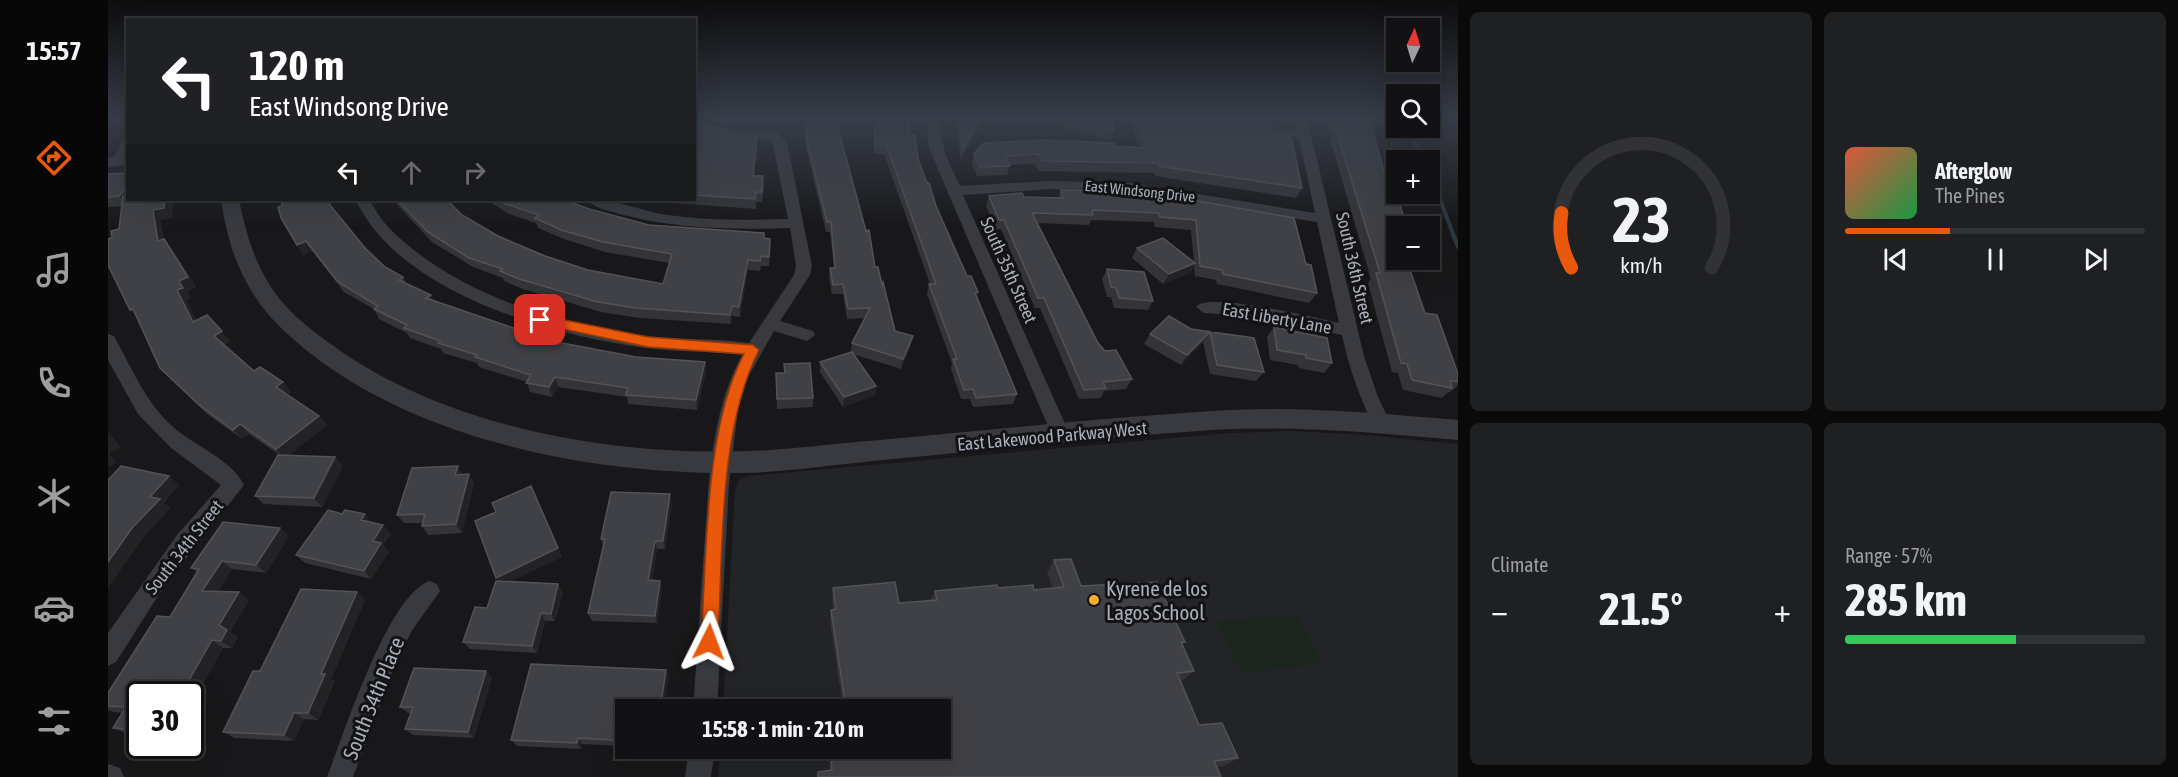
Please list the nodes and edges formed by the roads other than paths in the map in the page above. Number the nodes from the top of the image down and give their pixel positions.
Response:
1 (783, 154) edge
2 (939, 154) edge
3 (1310, 154) edge
4 (954, 192) junction
5 (230, 201) edge
6 (363, 201) edge
7 (598, 201) edge
8 (1324, 219) junction
9 (797, 223) junction
10 (1204, 308) dead end
11 (769, 324) junction
12 (1350, 331) junction
13 (807, 335) dead end
14 (108, 340) edge
15 (753, 350) junction
16 (1382, 424) junction
17 (1458, 430) edge
18 (1061, 435) junction
19 (722, 462) junction
20 (429, 591) dead end
21 (108, 654) edge
22 (706, 699) edge
23 (700, 759) edge
24 (340, 777) edge
25 (698, 777) edge

1 - 9 street
2 - 4 street, South 35th Street
3 - 8 street, South 36th Street
4 - 8 street, East Windsong Drive
4 - 18 street, South 35th Street
5 - 19 street, East Lakewood Parkway West
6 - 15 street
7 - 9 street
8 - 12 street, South 36th Street
9 - 11 street
10 - 12 street, East Liberty Lane
11 - 13 street
11 - 15 street
12 - 16 street, South 36th Street
14 - 21 street, South 34th Street
15 - 19 street
16 - 17 street, East Lakewood Parkway West
16 - 18 street, East Lakewood Parkway West
18 - 19 street, East Lakewood Parkway West
19 - 22 street
20 - 24 street, South 34th Place
23 - 25 street

